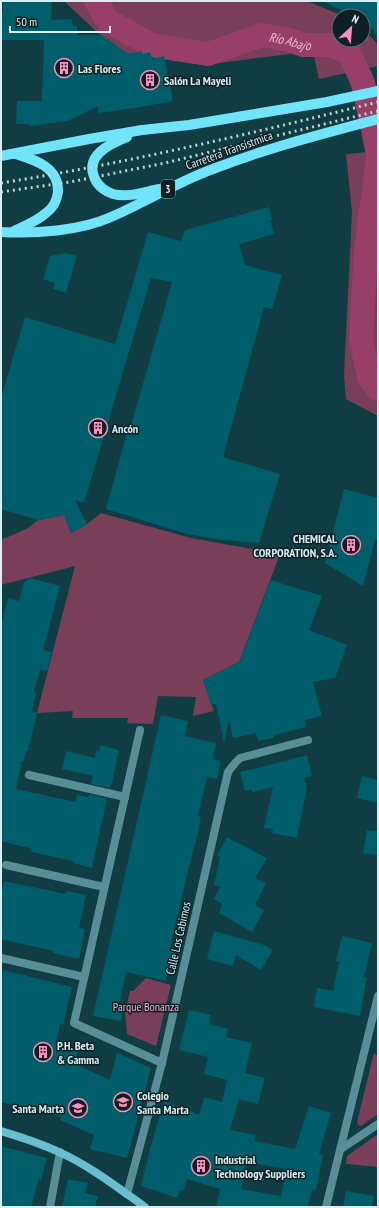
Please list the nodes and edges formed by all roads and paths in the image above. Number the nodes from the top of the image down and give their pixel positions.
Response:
1 (378, 91) edge
2 (378, 119) edge
3 (142, 130) junction
4 (13, 153) junction
5 (1, 156) edge
6 (173, 186) junction
7 (1, 232) edge
8 (12, 232) junction
9 (140, 730) dead end
10 (308, 740) dead end
11 (29, 775) dead end
12 (125, 797) junction
13 (6, 865) dead end
14 (104, 887) junction
15 (1, 958) edge
16 (84, 977) junction
17 (378, 996) edge
18 (162, 1063) junction
19 (378, 1124) edge
20 (1, 1131) edge
21 (341, 1149) junction
22 (60, 1152) junction
23 (127, 1194) junction
24 (50, 1207) edge
25 (145, 1207) edge
26 (326, 1207) edge

1 - 3 main road, Carretera Transístmica
2 - 6 main road, Carretera Transístmica / 3
3 - 4 main road, Carretera Transístmica
3 - 6 main road
4 - 5 main road, Carretera Transístmica
4 - 8 main road
6 - 8 main road, Carretera Transístmica / 3
7 - 8 main road, Carretera Transístmica / 3
9 - 12 street
10 - 18 street, Calle Los Cabimos
11 - 12 street
12 - 14 street
13 - 14 street
14 - 16 street
15 - 16 street
16 - 18 street
17 - 21 street
18 - 23 street, Calle Los Cabimos
19 - 21 street
20 - 22 main road
21 - 26 street
22 - 23 main road
22 - 24 street
23 - 25 main road

